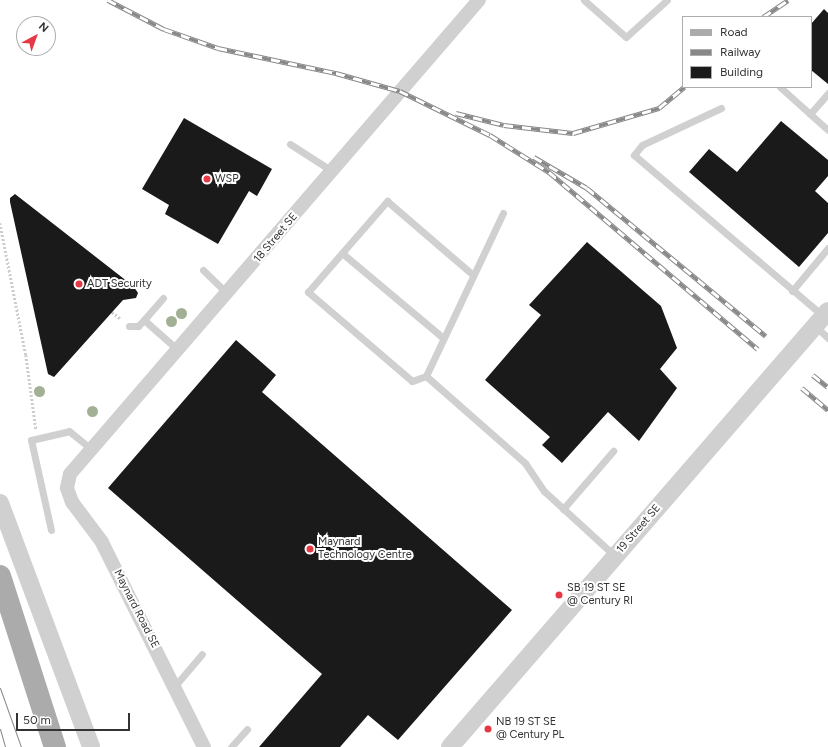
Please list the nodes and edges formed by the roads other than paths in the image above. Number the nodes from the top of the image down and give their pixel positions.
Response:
1 (479, 0) edge
2 (584, 0) edge
3 (667, 0) edge
4 (781, 88) edge
5 (828, 93) edge
6 (721, 108) dead end
7 (810, 114) junction
8 (828, 130) edge
9 (290, 144) dead end
10 (332, 171) junction
11 (503, 214) dead end
12 (828, 248) edge
13 (342, 253) junction
14 (203, 270) dead end
15 (473, 275) junction
16 (792, 291) junction
17 (227, 293) junction
18 (163, 298) dead end
19 (144, 320) junction
20 (824, 323) edge
21 (129, 326) dead end
22 (442, 337) junction
23 (177, 349) junction
24 (426, 376) junction
25 (91, 449) junction
26 (613, 451) dead end
27 (70, 474) joint
28 (0, 503) edge
29 (563, 509) junction
30 (51, 530) dead end
31 (616, 556) junction
32 (0, 576) edge
33 (202, 654) dead end
34 (174, 687) junction
35 (247, 729) dead end
36 (55, 747) edge
37 (91, 747) edge
38 (204, 747) edge
39 (231, 747) edge
40 (450, 747) edge

1 - 10 street, 18 Street SE
2 - 3 lane
4 - 7 lane
5 - 7 lane
6 - 16 lane
7 - 8 lane
9 - 10 lane
10 - 17 street, 18 Street SE
11 - 15 lane
12 - 16 lane
13 - 15 lane
13 - 22 lane
13 - 24 lane
14 - 17 lane
15 - 22 lane
16 - 20 lane
17 - 23 street, 18 Street SE
18 - 19 lane
19 - 21 lane
19 - 23 lane
20 - 31 street, 19 Street SE
22 - 24 lane
23 - 25 street, 18 Street SE
24 - 29 lane
25 - 27 street, 18 Street SE
25 - 30 lane
26 - 29 lane
27 - 34 street, Maynard Road SE
28 - 37 street
29 - 31 lane
31 - 40 street, 19 Street SE
32 - 36 main road
33 - 34 lane
34 - 38 street, Maynard Road SE
35 - 39 lane

